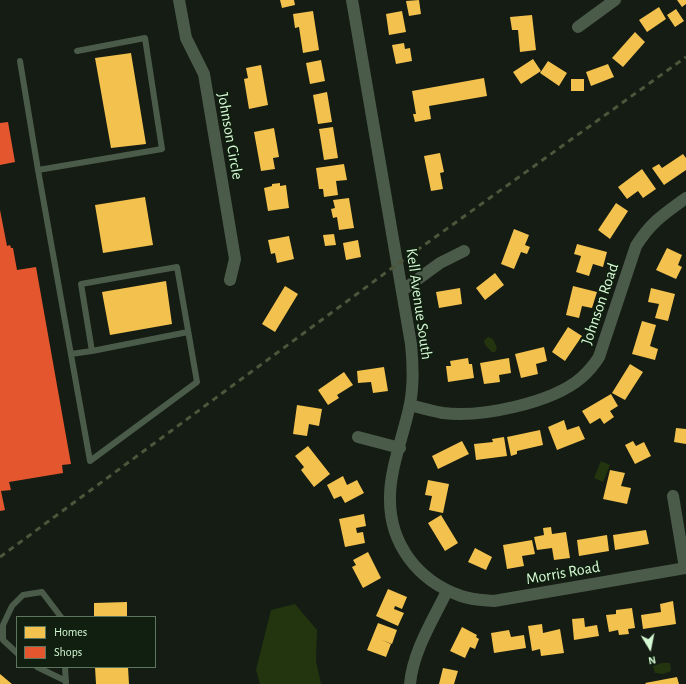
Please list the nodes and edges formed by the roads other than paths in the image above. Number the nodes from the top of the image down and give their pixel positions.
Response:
1 (179, 0) edge
2 (352, 0) edge
3 (615, 0) edge
4 (578, 27) dead end
5 (77, 51) dead end
6 (20, 61) dead end
7 (38, 170) junction
8 (686, 198) edge
9 (464, 251) dead end
10 (230, 280) dead end
11 (403, 290) junction
12 (188, 332) junction
13 (92, 351) junction
14 (71, 354) junction
15 (410, 406) junction
16 (358, 438) dead end
17 (400, 448) junction
18 (673, 496) dead end
19 (686, 568) edge
20 (447, 591) junction
21 (60, 616) edge
22 (16, 652) edge
23 (39, 668) edge
24 (65, 668) edge
25 (66, 682) edge
26 (410, 684) edge

1 - 10 street, Johnson Circle
2 - 11 street, Kell Avenue South
3 - 4 street
5 - 7 lane
6 - 7 lane
7 - 14 lane
8 - 15 street, Johnson Road
9 - 11 street
11 - 15 street, Kell Avenue South
12 - 13 lane
12 - 13 lane
12 - 14 lane
13 - 14 lane
15 - 17 street, Kell Avenue South
16 - 17 street
17 - 20 street, Kell Avenue South
18 - 19 street
19 - 20 street, Morris Road
20 - 26 street
21 - 22 lane
23 - 25 lane
24 - 25 lane

